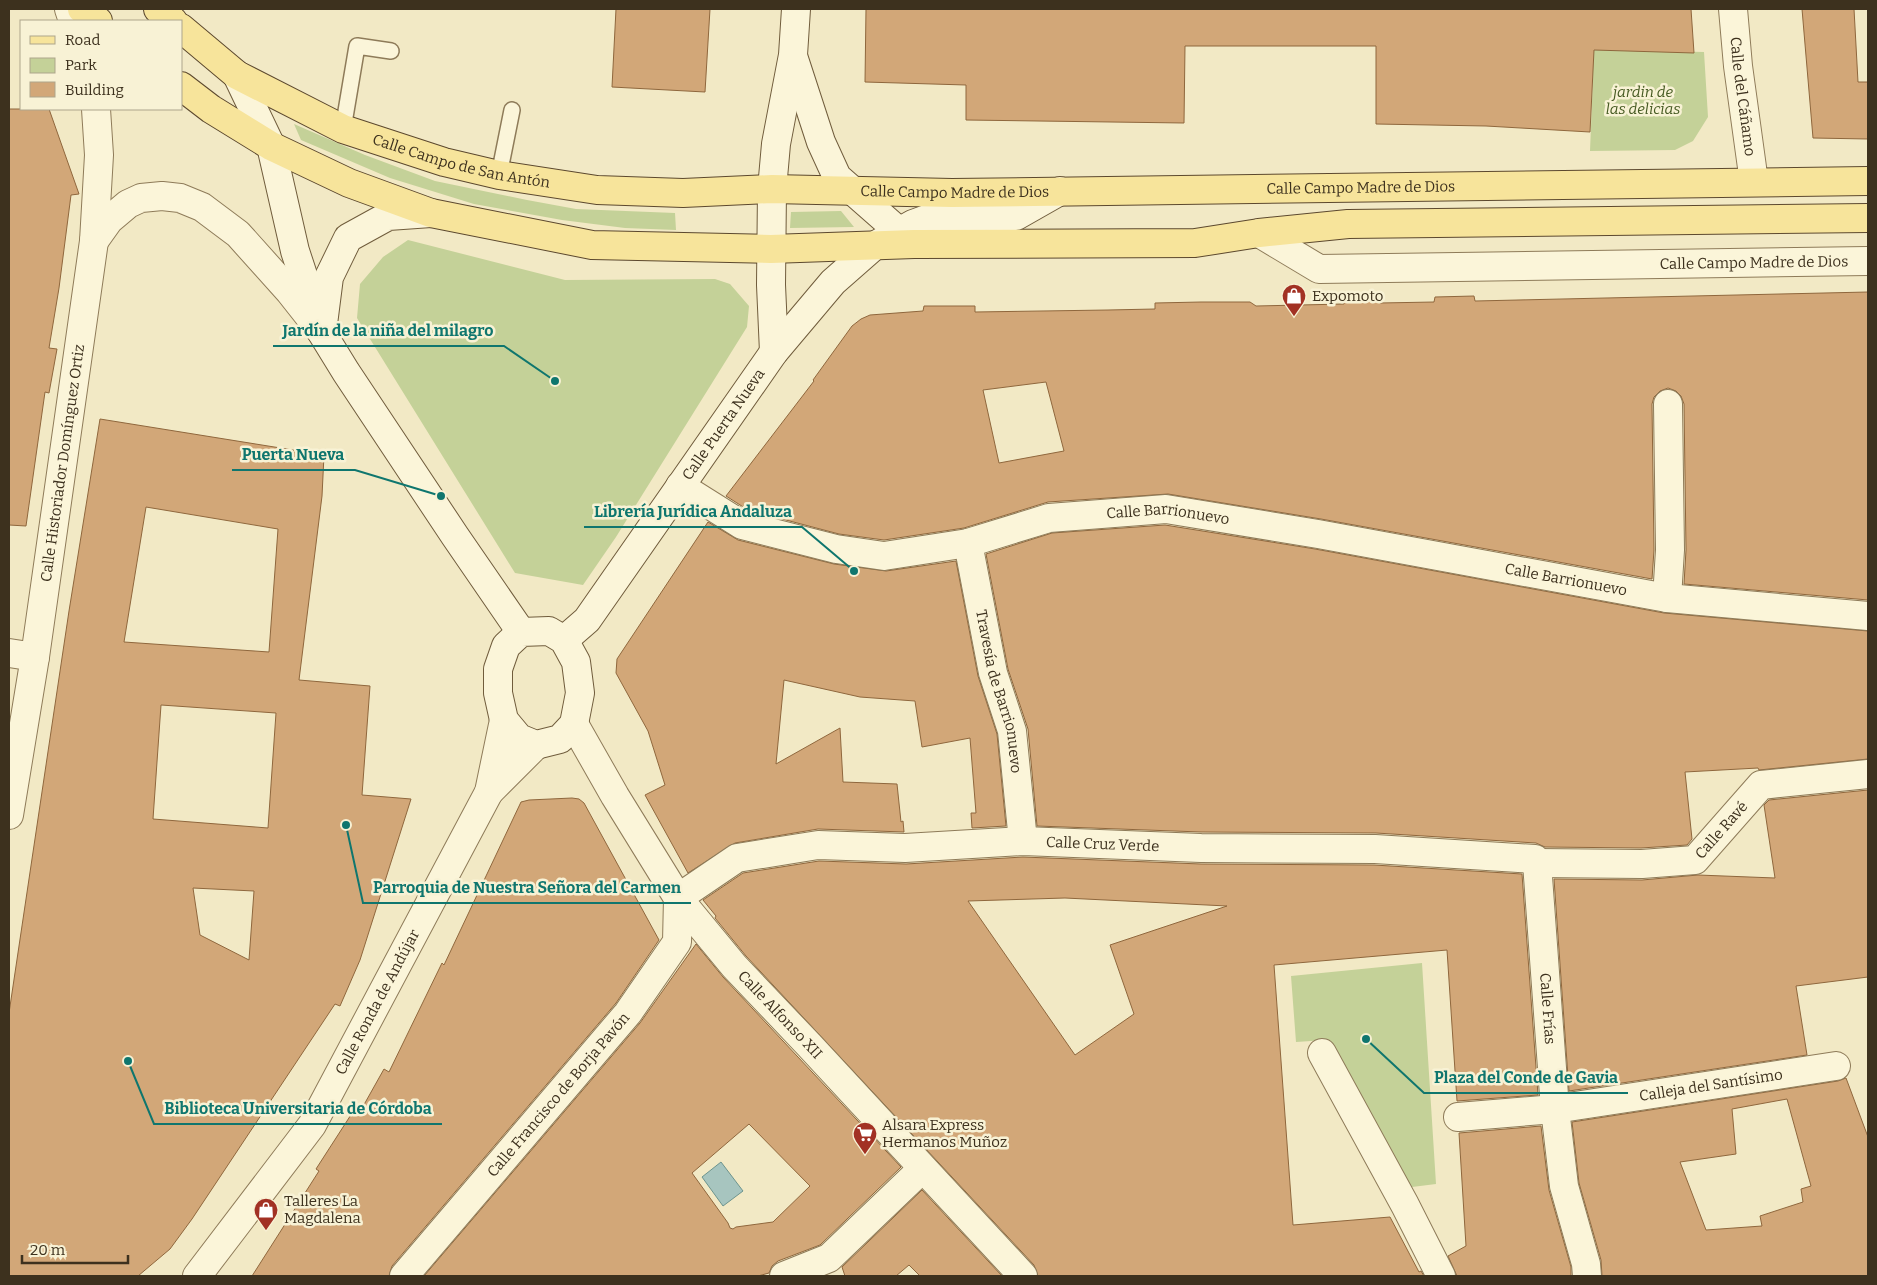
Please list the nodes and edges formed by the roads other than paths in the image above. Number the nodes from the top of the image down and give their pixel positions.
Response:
1 (82, 9) edge
2 (158, 9) edge
3 (796, 9) edge
4 (1733, 9) edge
5 (97, 20) edge
6 (172, 20) edge
7 (182, 29) edge
8 (391, 51) dead end
9 (793, 55) junction
10 (238, 74) junction
11 (182, 87) edge
12 (96, 110) edge
13 (512, 110) dead end
14 (343, 129) junction
15 (271, 146) junction
16 (499, 175) junction
17 (1868, 181) edge
18 (1754, 182) junction
19 (772, 189) junction
20 (852, 190) junction
21 (1060, 191) junction
22 (430, 213) junction
23 (1868, 218) edge
24 (1258, 234) junction
25 (906, 238) junction
26 (94, 241) junction
27 (874, 246) junction
28 (771, 249) junction
29 (1868, 261) edge
30 (322, 333) junction
31 (774, 352) junction
32 (1668, 404) dead end
33 (680, 486) junction
34 (968, 543) junction
35 (1667, 598) junction
36 (1868, 616) edge
37 (521, 632) junction
38 (564, 640) junction
39 (22, 655) edge
40 (504, 720) junction
41 (574, 724) junction
42 (536, 745) junction
43 (1868, 774) edge
44 (489, 792) junction
45 (9, 815) edge
46 (1023, 841) junction
47 (1537, 864) junction
48 (678, 898) junction
49 (1322, 1052) dead end
50 (1836, 1066) dead end
51 (1554, 1109) junction
52 (1458, 1117) dead end
53 (922, 1168) junction
54 (832, 1267) edge
55 (1584, 1275) edge
56 (197, 1276) edge
57 (404, 1276) edge
58 (784, 1276) edge
59 (1023, 1276) edge
60 (1441, 1276) edge

1 - 5 main road
2 - 6 main road
3 - 9 street
4 - 18 street, Calle del Cáñamo
7 - 10 main road, Calle Campo de San Antón
8 - 14 lane
9 - 19 street
9 - 20 street
10 - 14 main road, Calle Campo de San Antón
10 - 15 street
11 - 15 main road
12 - 26 street, Calle Historiador Domínguez Ortiz
13 - 16 lane
14 - 16 main road, Calle Campo de San Antón
15 - 22 main road
15 - 30 street
16 - 19 main road, Calle Campo de San Antón
17 - 18 main road, Calle Campo Madre de Dios
18 - 21 main road, Calle Campo Madre de Dios
19 - 20 main road, Calle Campo Madre de Dios
19 - 28 street
20 - 21 main road, Calle Campo Madre de Dios
20 - 25 street, Calle Campo Madre de Dios
21 - 25 street
22 - 28 main road
22 - 30 street
23 - 24 main road
24 - 25 main road
24 - 29 street, Calle Campo Madre de Dios
25 - 27 main road
26 - 30 street
26 - 39 street, Calle Historiador Domínguez Ortiz
27 - 28 main road
27 - 31 street, Calle Puerta Nueva
28 - 31 street
30 - 37 street
31 - 33 street, Calle Puerta Nueva
32 - 35 street
33 - 34 street, Calle Barrionuevo
33 - 38 street, Calle Puerta Nueva
34 - 35 street, Calle Barrionuevo
34 - 46 street, Travesía de Barrionuevo
35 - 36 street, Calle Barrionuevo
37 - 38 street
37 - 40 street
38 - 41 street
39 - 45 street, Calle Historiador Domínguez Ortiz
40 - 42 street
40 - 44 street, Calle Ronda de Andújar
41 - 42 street
41 - 48 street, Calle Alfonso XII
42 - 44 street, Calle Ronda de Andújar
43 - 47 street, Calle Ravé
44 - 56 street, Calle Ronda de Andújar
46 - 47 street, Calle Cruz Verde
46 - 48 street, Calle Cruz Verde
47 - 51 street, Calle Frías
48 - 53 street, Calle Alfonso XII
48 - 57 street, Calle Francisco de Borja Pavón
49 - 60 street
50 - 51 street, Calleja del Santísimo
51 - 52 street, Calleja del Santísimo
51 - 55 street, Calle Frías
53 - 54 street
53 - 59 street, Calle Alfonso XII
54 - 58 street

